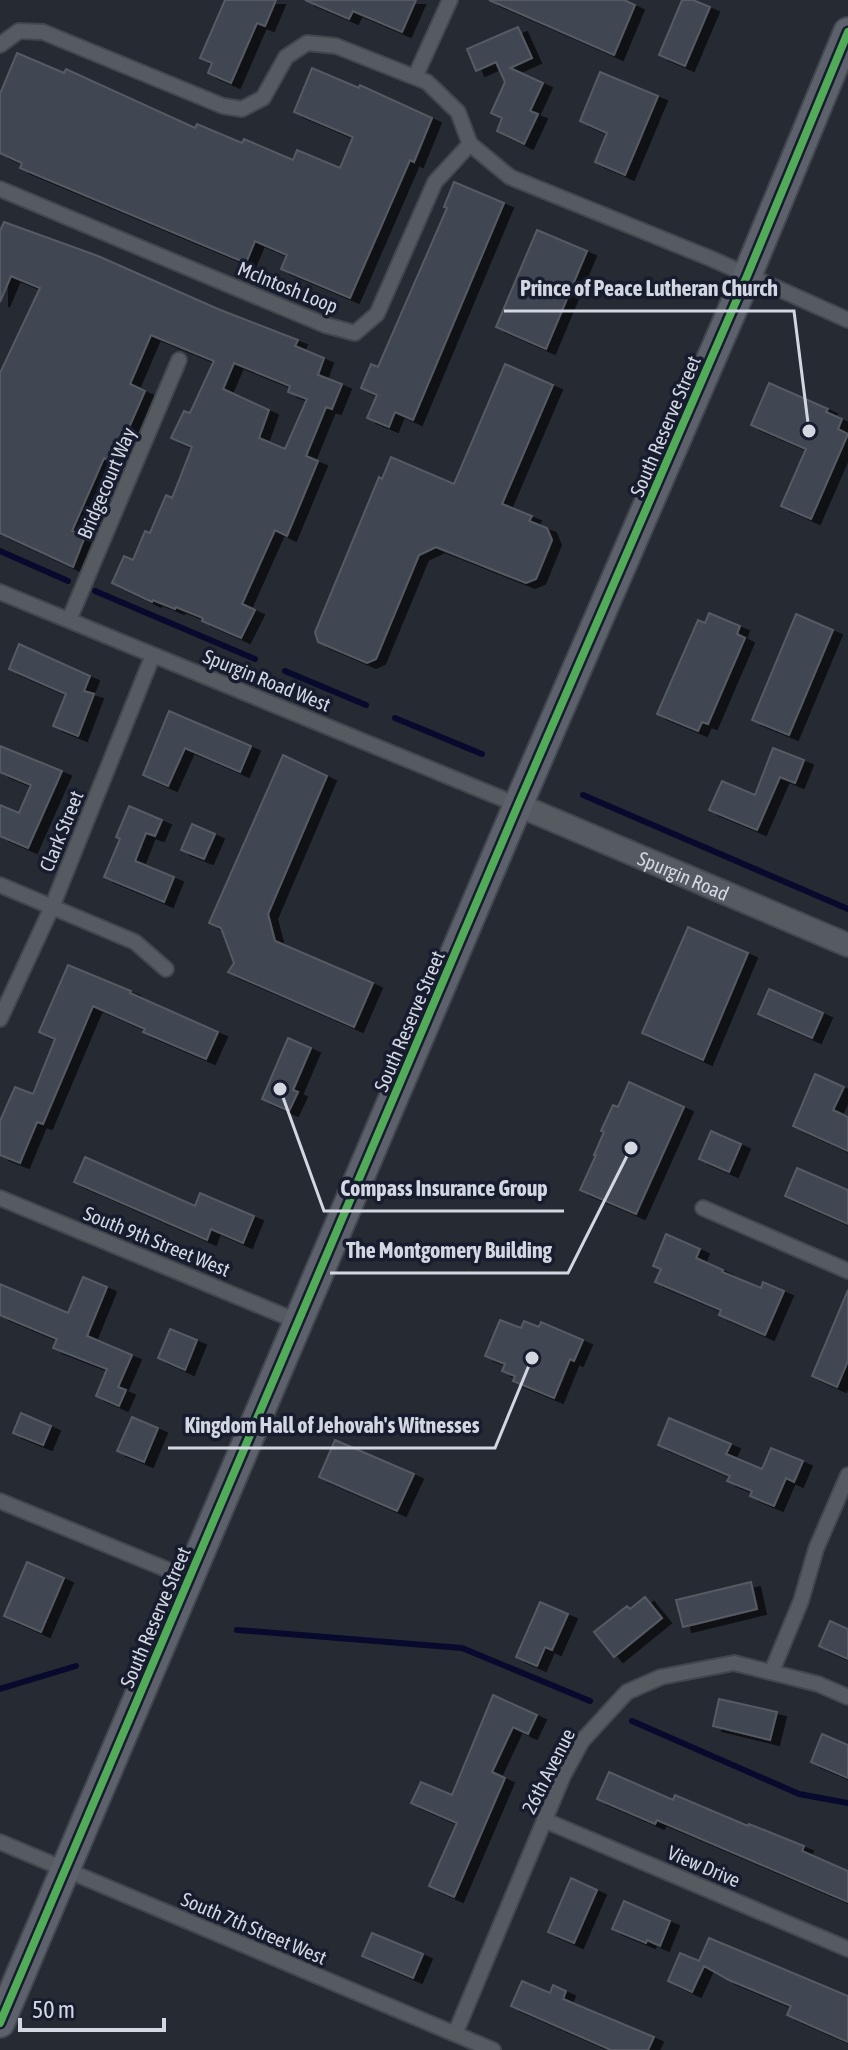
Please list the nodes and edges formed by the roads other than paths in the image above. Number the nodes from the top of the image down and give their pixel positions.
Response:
1 (450, 0) edge
2 (848, 32) edge
3 (0, 45) edge
4 (415, 77) junction
5 (470, 144) junction
6 (0, 189) edge
7 (747, 276) junction
8 (848, 320) edge
9 (179, 360) dead end
10 (0, 592) edge
11 (69, 620) junction
12 (153, 655) junction
13 (518, 805) junction
14 (0, 885) edge
15 (52, 907) junction
16 (848, 945) edge
17 (166, 969) dead end
18 (0, 1019) edge
19 (0, 1198) edge
20 (703, 1208) dead end
21 (848, 1271) edge
22 (299, 1322) junction
23 (848, 1475) edge
24 (0, 1501) edge
25 (190, 1579) junction
26 (772, 1671) junction
27 (848, 1697) edge
28 (544, 1820) junction
29 (0, 1842) edge
30 (66, 1870) junction
31 (848, 1949) edge
32 (0, 2023) edge
33 (455, 2034) junction
34 (493, 2050) edge

1 - 4 street
2 - 7 highway, South Reserve Street
3 - 4 street
4 - 5 street
5 - 6 street, McIntosh Loop
5 - 7 street
7 - 8 street
7 - 13 highway, South Reserve Street
9 - 11 street, Bridgecourt Way
10 - 11 street, Spurgin Road West
11 - 12 street, Spurgin Road West
12 - 13 street, Spurgin Road West
12 - 15 street, Clark Street
13 - 16 street, Spurgin Road
13 - 22 highway, South Reserve Street
14 - 15 street
15 - 17 street
15 - 18 street, Clark Street
19 - 22 street, South 9th Street West
20 - 21 street
22 - 25 highway, South Reserve Street
23 - 26 street
24 - 25 street
25 - 30 highway, South Reserve Street
26 - 27 street, 26th Avenue
26 - 28 street, 26th Avenue
28 - 31 street, View Drive
28 - 33 street, 26th Avenue
29 - 30 street, South 7th Street West
30 - 32 highway, South Reserve Street
30 - 33 street, South 7th Street West
33 - 34 street, South 7th Street West

